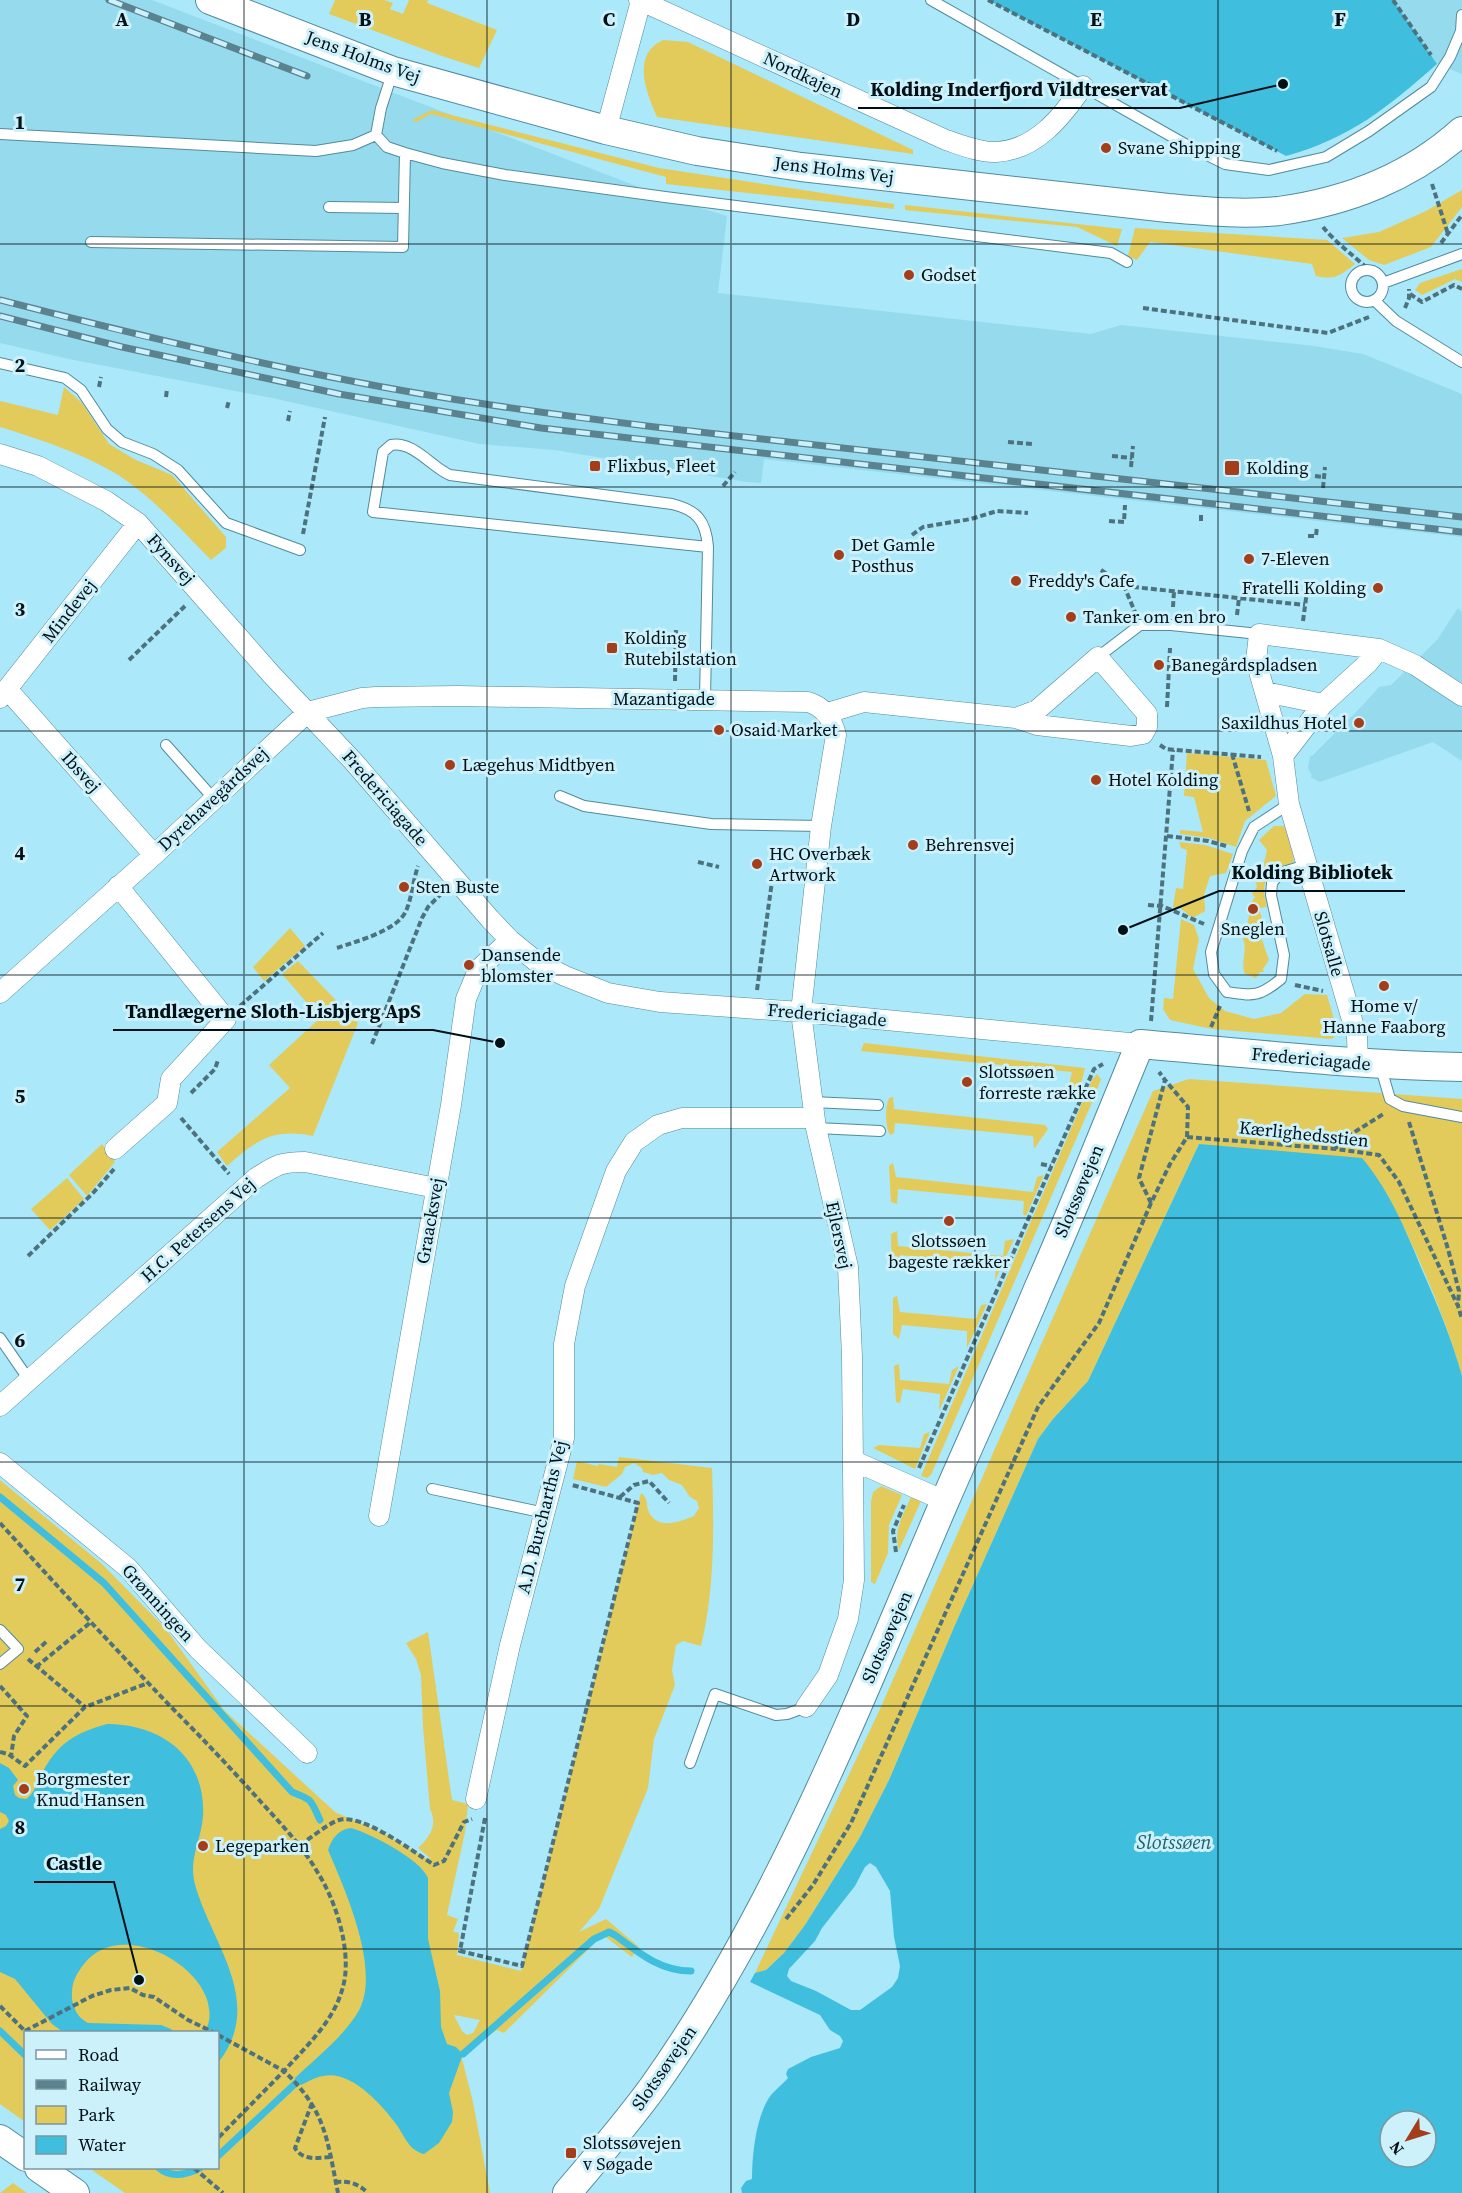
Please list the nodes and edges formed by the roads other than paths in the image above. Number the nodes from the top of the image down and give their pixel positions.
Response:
1 (210, 0) edge
2 (640, 0) edge
3 (931, 0) edge
4 (1462, 15) edge
5 (393, 71) junction
6 (1083, 86) junction
7 (606, 130) junction
8 (0, 134) edge
9 (375, 135) junction
10 (1459, 138) edge
11 (405, 153) junction
12 (329, 207) dead end
13 (404, 208) junction
14 (92, 242) dead end
15 (1462, 254) edge
16 (1127, 261) dead end
17 (1383, 283) junction
18 (1374, 300) junction
19 (1462, 362) edge
20 (0, 363) edge
21 (0, 454) edge
22 (138, 524) junction
23 (708, 547) junction
24 (300, 550) road end
25 (1259, 634) junction
26 (1379, 649) junction
27 (1098, 657) junction
28 (1265, 692) junction
29 (4, 694) edge
30 (1462, 696) edge
31 (705, 699) junction
32 (1323, 704) junction
33 (308, 712) junction
34 (827, 713) junction
35 (1016, 718) junction
36 (166, 745) dead end
37 (1283, 756) junction
38 (560, 796) dead end
39 (214, 799) junction
40 (1289, 804) junction
41 (821, 826) junction
42 (154, 855) junction
43 (1306, 865) junction
44 (118, 886) junction
45 (510, 940) junction
46 (0, 993) edge
47 (801, 1012) junction
48 (1140, 1044) junction
49 (1369, 1064) junction
50 (1462, 1067) edge
51 (878, 1105) dead end
52 (814, 1116) junction
53 (1462, 1117) edge
54 (880, 1131) dead end
55 (115, 1149) road end
56 (436, 1188) junction
57 (0, 1338) edge
58 (29, 1380) junction
59 (0, 1406) edge
60 (854, 1461) junction
61 (0, 1463) edge
62 (432, 1489) dead end
63 (945, 1501) junction
64 (544, 1513) junction
65 (379, 1516) dead end
66 (0, 1630) edge
67 (3, 1652) edge
68 (806, 1707) joint
69 (307, 1754) dead end
70 (690, 1763) dead end
71 (476, 1799) road end
72 (0, 2139) edge
73 (24, 2156) edge
74 (40, 2169) edge
75 (75, 2193) edge
76 (567, 2193) edge

1 - 5 main road, Jens Holms Vej
2 - 6 street, Nordkajen
2 - 7 street, Nordkajen
3 - 6 lane
4 - 6 lane
5 - 7 main road, Jens Holms Vej
5 - 9 lane
7 - 10 main road, Jens Holms Vej
8 - 9 lane
9 - 11 lane
11 - 13 lane
11 - 16 lane
12 - 13 lane
13 - 14 lane
15 - 17 lane
17 - 18 lane
17 - 18 lane
18 - 19 lane
20 - 24 lane
21 - 22 street, Fynsvej
22 - 29 street, Mindevej
22 - 33 street, Fynsvej
23 - 23 lane
23 - 31 lane
25 - 26 street
25 - 27 lane
25 - 28 street
26 - 30 street
26 - 32 street
27 - 35 street
27 - 35 street
28 - 32 street
28 - 37 street
29 - 42 street, Ibsvej
31 - 33 street, Mazantigade
31 - 34 street, Mazantigade
32 - 37 street
33 - 39 street, Dyrehavegårdsvej
33 - 45 street, Fredericiagade
34 - 35 street
34 - 41 street
36 - 39 lane
37 - 40 street, Slotsalle
38 - 41 lane
39 - 42 street, Dyrehavegårdsvej
40 - 43 street, Slotsalle
40 - 43 lane
41 - 47 street
42 - 44 street, Dyrehavegårdsvej
43 - 49 street, Slotsalle
44 - 46 street, Dyrehavegårdsvej
44 - 55 street
45 - 47 street, Fredericiagade
45 - 56 street, Graacksvej
47 - 48 street, Fredericiagade
47 - 52 street, Ejlersvej
48 - 49 main road, Fredericiagade
48 - 63 main road, Slotssøvejen
49 - 50 main road, Fredericiagade
49 - 53 lane
51 - 52 lane
52 - 54 lane
52 - 60 street, Ejlersvej
52 - 64 street, A.D. Burcharths Vej
56 - 58 street, H.C. Petersens Vej
56 - 65 street, Graacksvej
57 - 58 lane
58 - 59 street, H.C. Petersens Vej
60 - 63 street
60 - 68 street, Ejlersvej
61 - 69 street, Grønningen
62 - 64 lane
63 - 76 main road, Slotssøvejen
64 - 71 street, A.D. Burcharths Vej
66 - 67 lane
68 - 70 lane
72 - 73 main road
74 - 75 main road

